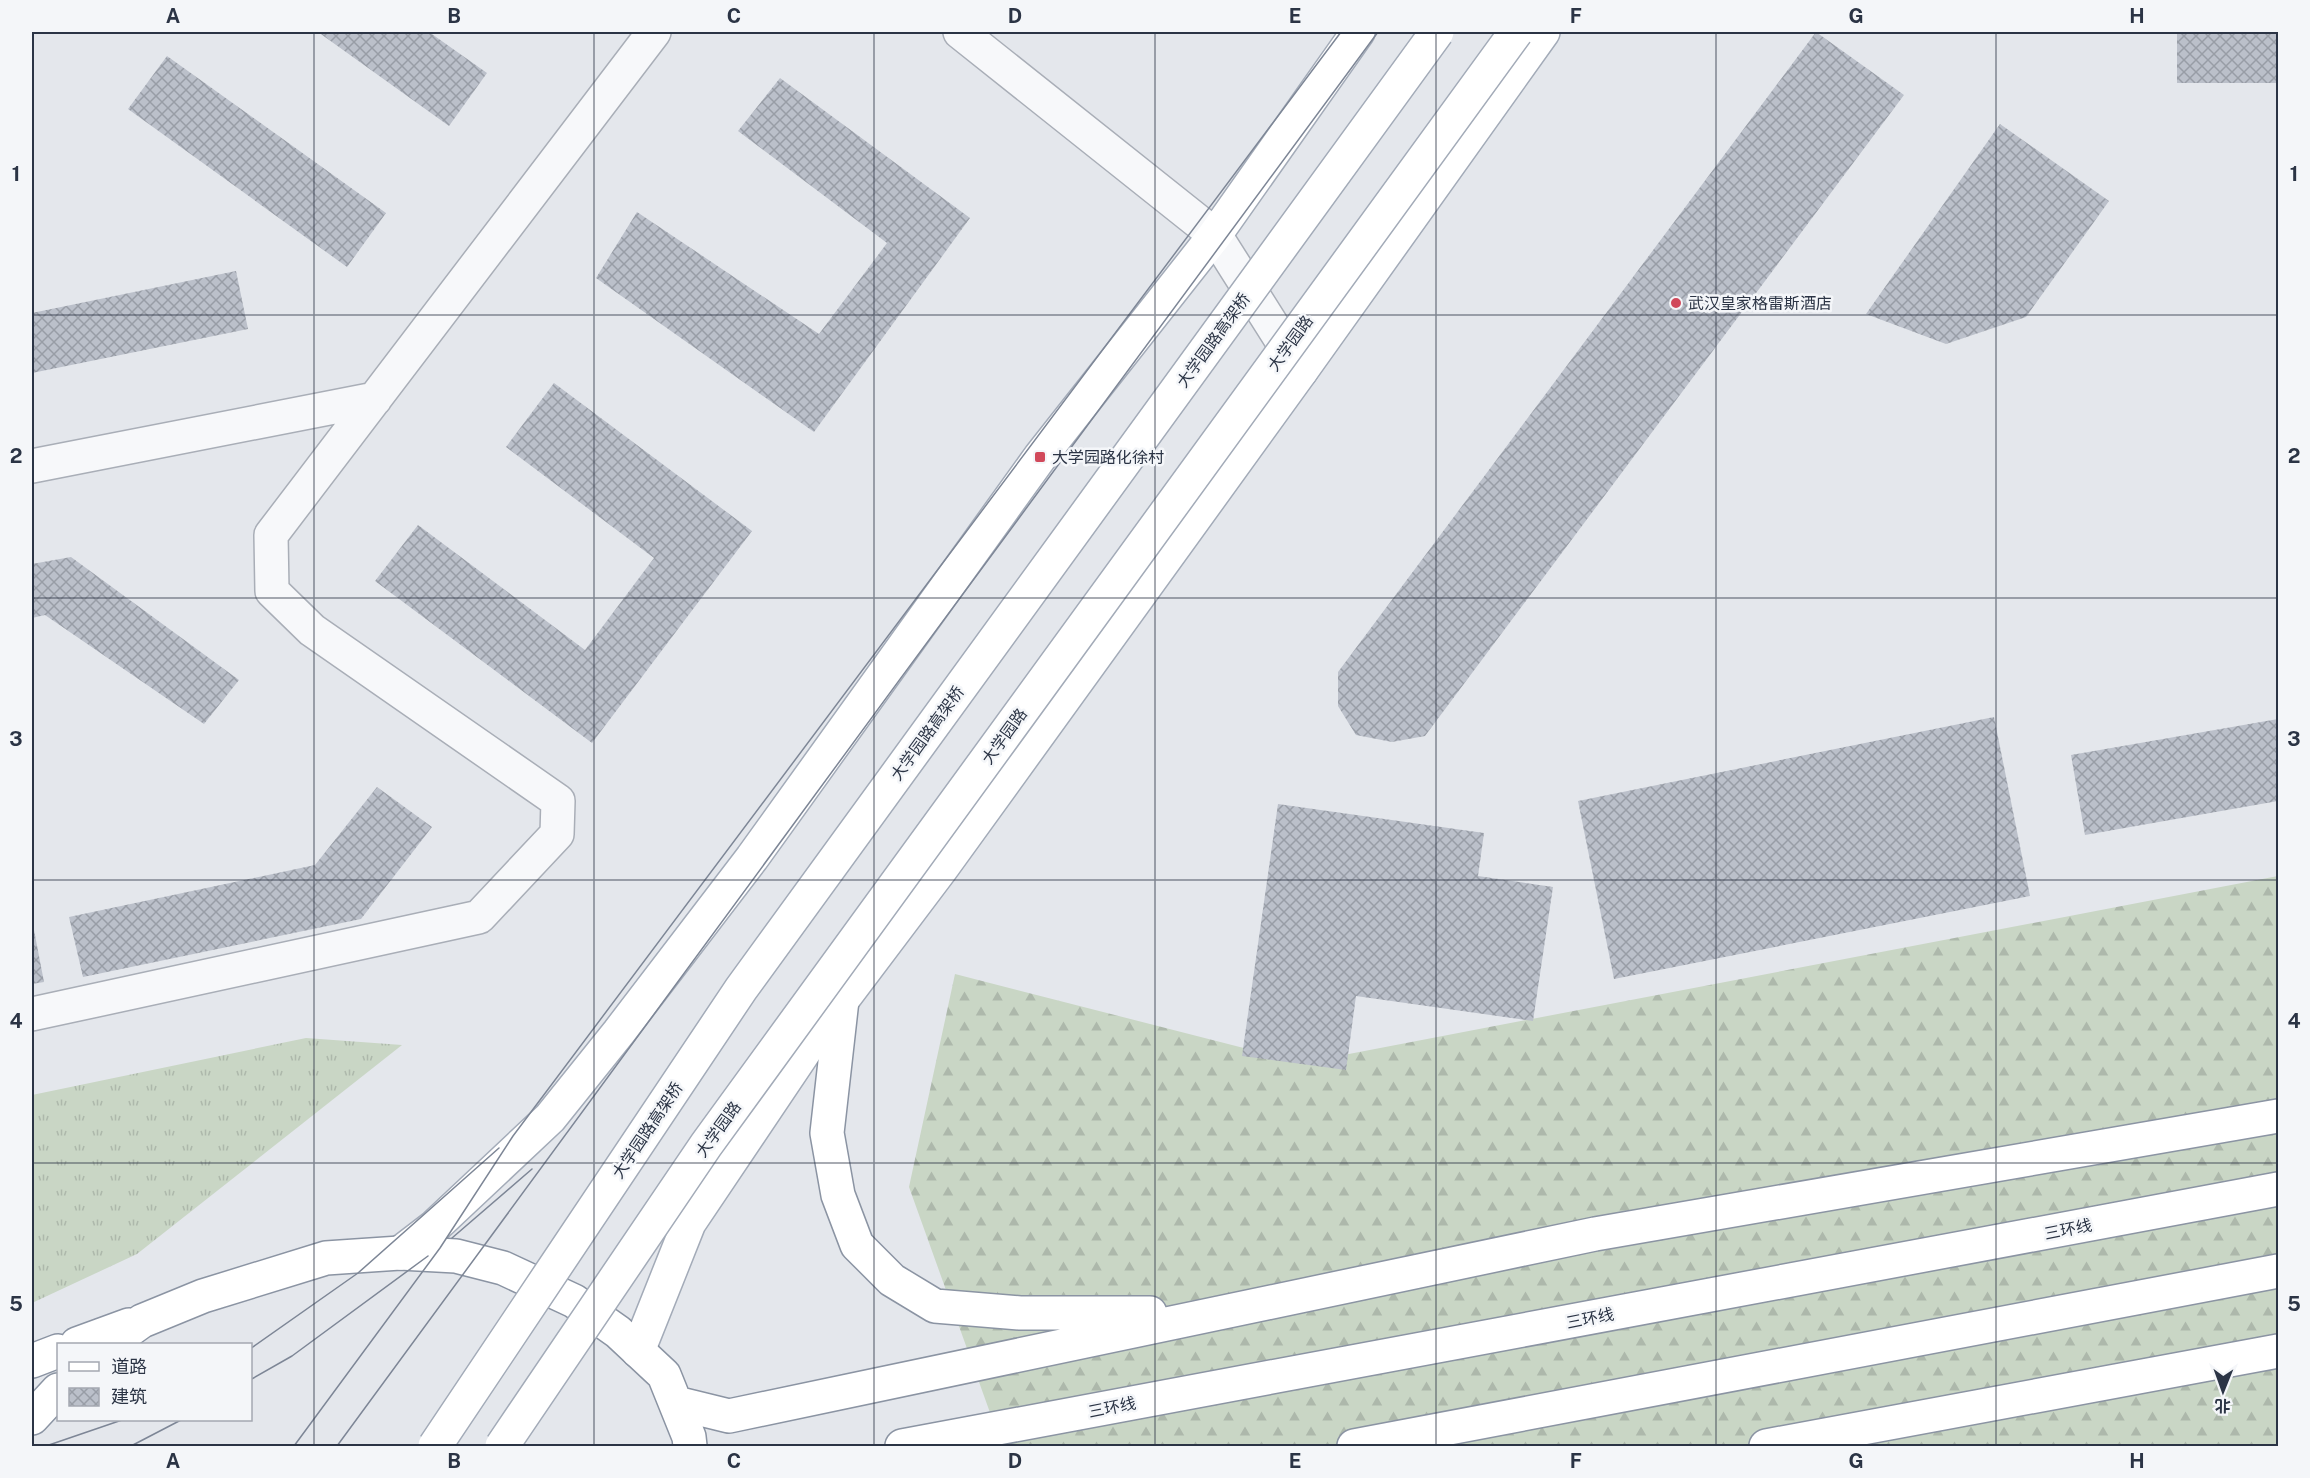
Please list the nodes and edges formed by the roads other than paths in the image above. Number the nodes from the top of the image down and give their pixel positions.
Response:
1 (654, 32) edge
2 (960, 32) edge
3 (1358, 32) edge
4 (1437, 32) edge
5 (1516, 32) edge
6 (1543, 32) edge
7 (1215, 235) junction
8 (1301, 371) junction
9 (375, 399) junction
10 (32, 466) edge
11 (842, 1000) junction
12 (32, 1014) edge
13 (2278, 1116) edge
14 (2278, 1189) edge
15 (400, 1253) junction
16 (2278, 1271) edge
17 (1215, 1314) junction
18 (142, 1321) junction
19 (80, 1343) edge
20 (111, 1343) edge
21 (57, 1351) edge
22 (638, 1351) junction
23 (2278, 1351) edge
24 (32, 1361) edge
25 (57, 1391) edge
26 (675, 1403) junction
27 (32, 1418) edge
28 (435, 1446) edge
29 (502, 1446) edge
30 (690, 1446) edge
31 (902, 1446) edge
32 (1354, 1446) edge
33 (1766, 1446) edge

1 - 9 street
2 - 7 street
3 - 7 main road
4 - 28 main road, 大学园路高架桥, bridge
5 - 29 main road, 大学园路, bridge
6 - 8 main road, 大学园路
7 - 8 street
7 - 15 main road
8 - 11 main road, 大学园路
9 - 10 street
9 - 12 street
11 - 17 main road
11 - 22 main road, 大学园路
13 - 17 main road
14 - 31 main road, 三环线
15 - 18 main road
15 - 22 main road
16 - 32 main road
17 - 26 main road
18 - 19 main road
18 - 20 main road
21 - 24 main road
22 - 26 main road
23 - 33 main road
25 - 27 main road
26 - 30 main road

